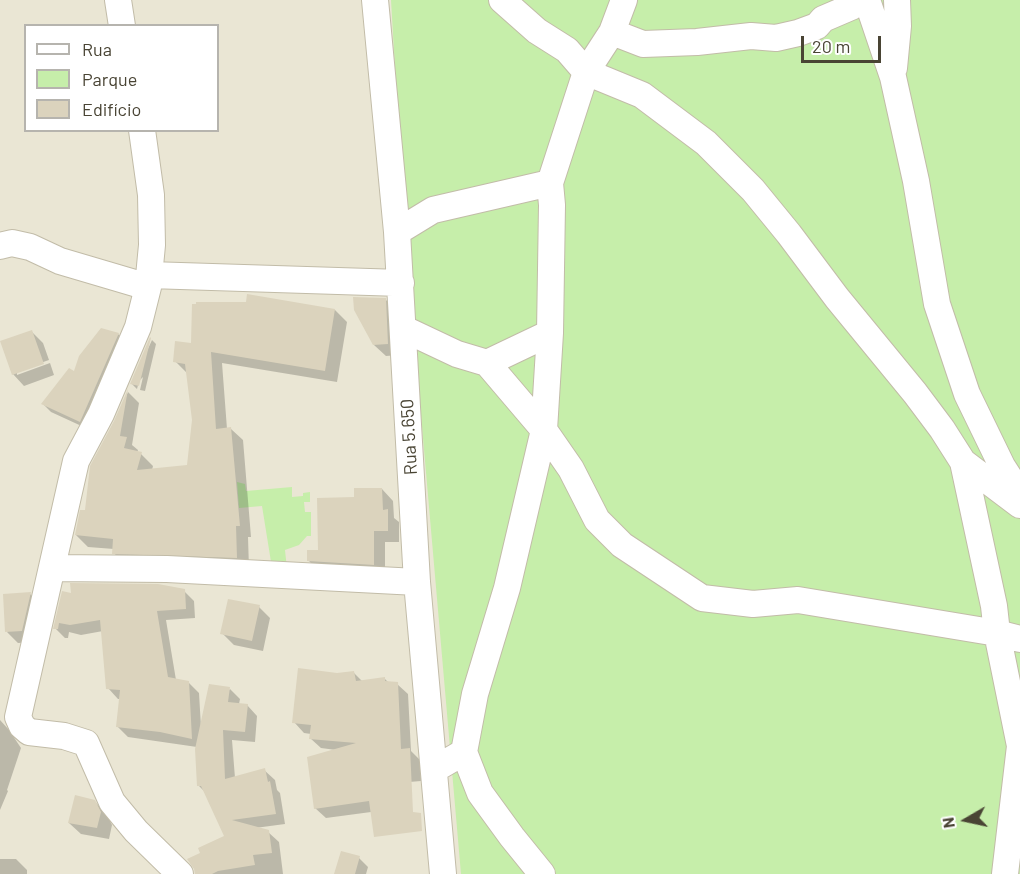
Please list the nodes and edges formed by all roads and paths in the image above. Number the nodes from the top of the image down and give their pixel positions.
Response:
1 (118, 0) edge
2 (375, 0) edge
3 (502, 0) edge
4 (624, 0) edge
5 (861, 0) edge
6 (867, 0) edge
7 (897, 0) edge
8 (122, 24) edge
9 (612, 32) junction
10 (586, 72) junction
11 (893, 77) junction
12 (142, 132) edge
13 (550, 183) junction
14 (397, 232) junction
15 (0, 246) edge
16 (148, 281) junction
17 (401, 283) junction
18 (404, 328) junction
19 (550, 333) junction
20 (487, 363) junction
21 (544, 430) junction
22 (963, 462) junction
23 (1020, 494) edge
24 (1020, 505) edge
25 (53, 568) junction
26 (417, 582) junction
27 (1008, 636) edge
28 (464, 752) junction
29 (435, 769) junction
30 (180, 874) edge
31 (443, 874) edge
32 (542, 874) edge
33 (1005, 874) edge

1 - 8 street
2 - 14 street, Rua 5.650
3 - 10 street
4 - 9 street
5 - 9 street
6 - 11 street
7 - 11 street
9 - 10 street
10 - 13 street
10 - 22 street
11 - 23 street
12 - 16 street
13 - 14 street
13 - 19 street
14 - 17 street, Rua 5.650
15 - 16 street
16 - 17 street
16 - 25 street
17 - 18 street, Rua 5.650
18 - 20 street
18 - 26 street, Rua 5.650
19 - 20 street
19 - 21 street
20 - 21 street
21 - 27 street
21 - 28 street
22 - 24 street
22 - 27 street
25 - 26 street
25 - 30 street
26 - 29 street, Rua 5.650
27 - 33 street
28 - 29 street
28 - 32 street
29 - 31 street, Rua 5.650

